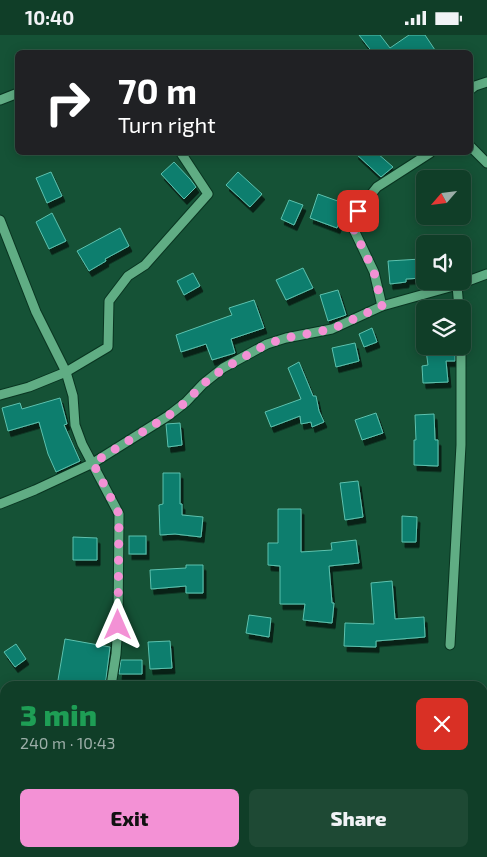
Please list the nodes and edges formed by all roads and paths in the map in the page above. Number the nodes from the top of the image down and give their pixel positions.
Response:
1 (487, 82) edge
2 (473, 88) edge
3 (15, 94) edge
4 (0, 100) edge
5 (473, 149) edge
6 (182, 155) edge
7 (427, 155) edge
8 (487, 163) edge
9 (0, 220) edge
10 (487, 274) edge
11 (471, 280) edge
12 (439, 290) edge
13 (382, 306) junction
14 (461, 355) edge
15 (66, 372) junction
16 (0, 395) edge
17 (93, 463) junction
18 (0, 504) edge
19 (450, 645) dead end
20 (112, 681) edge

1 - 2 street
3 - 4 street
5 - 8 street
6 - 15 street
7 - 13 street
9 - 15 street
10 - 11 street
12 - 13 street
13 - 17 street
14 - 19 street
15 - 16 street
15 - 17 street
17 - 18 street
17 - 20 street

